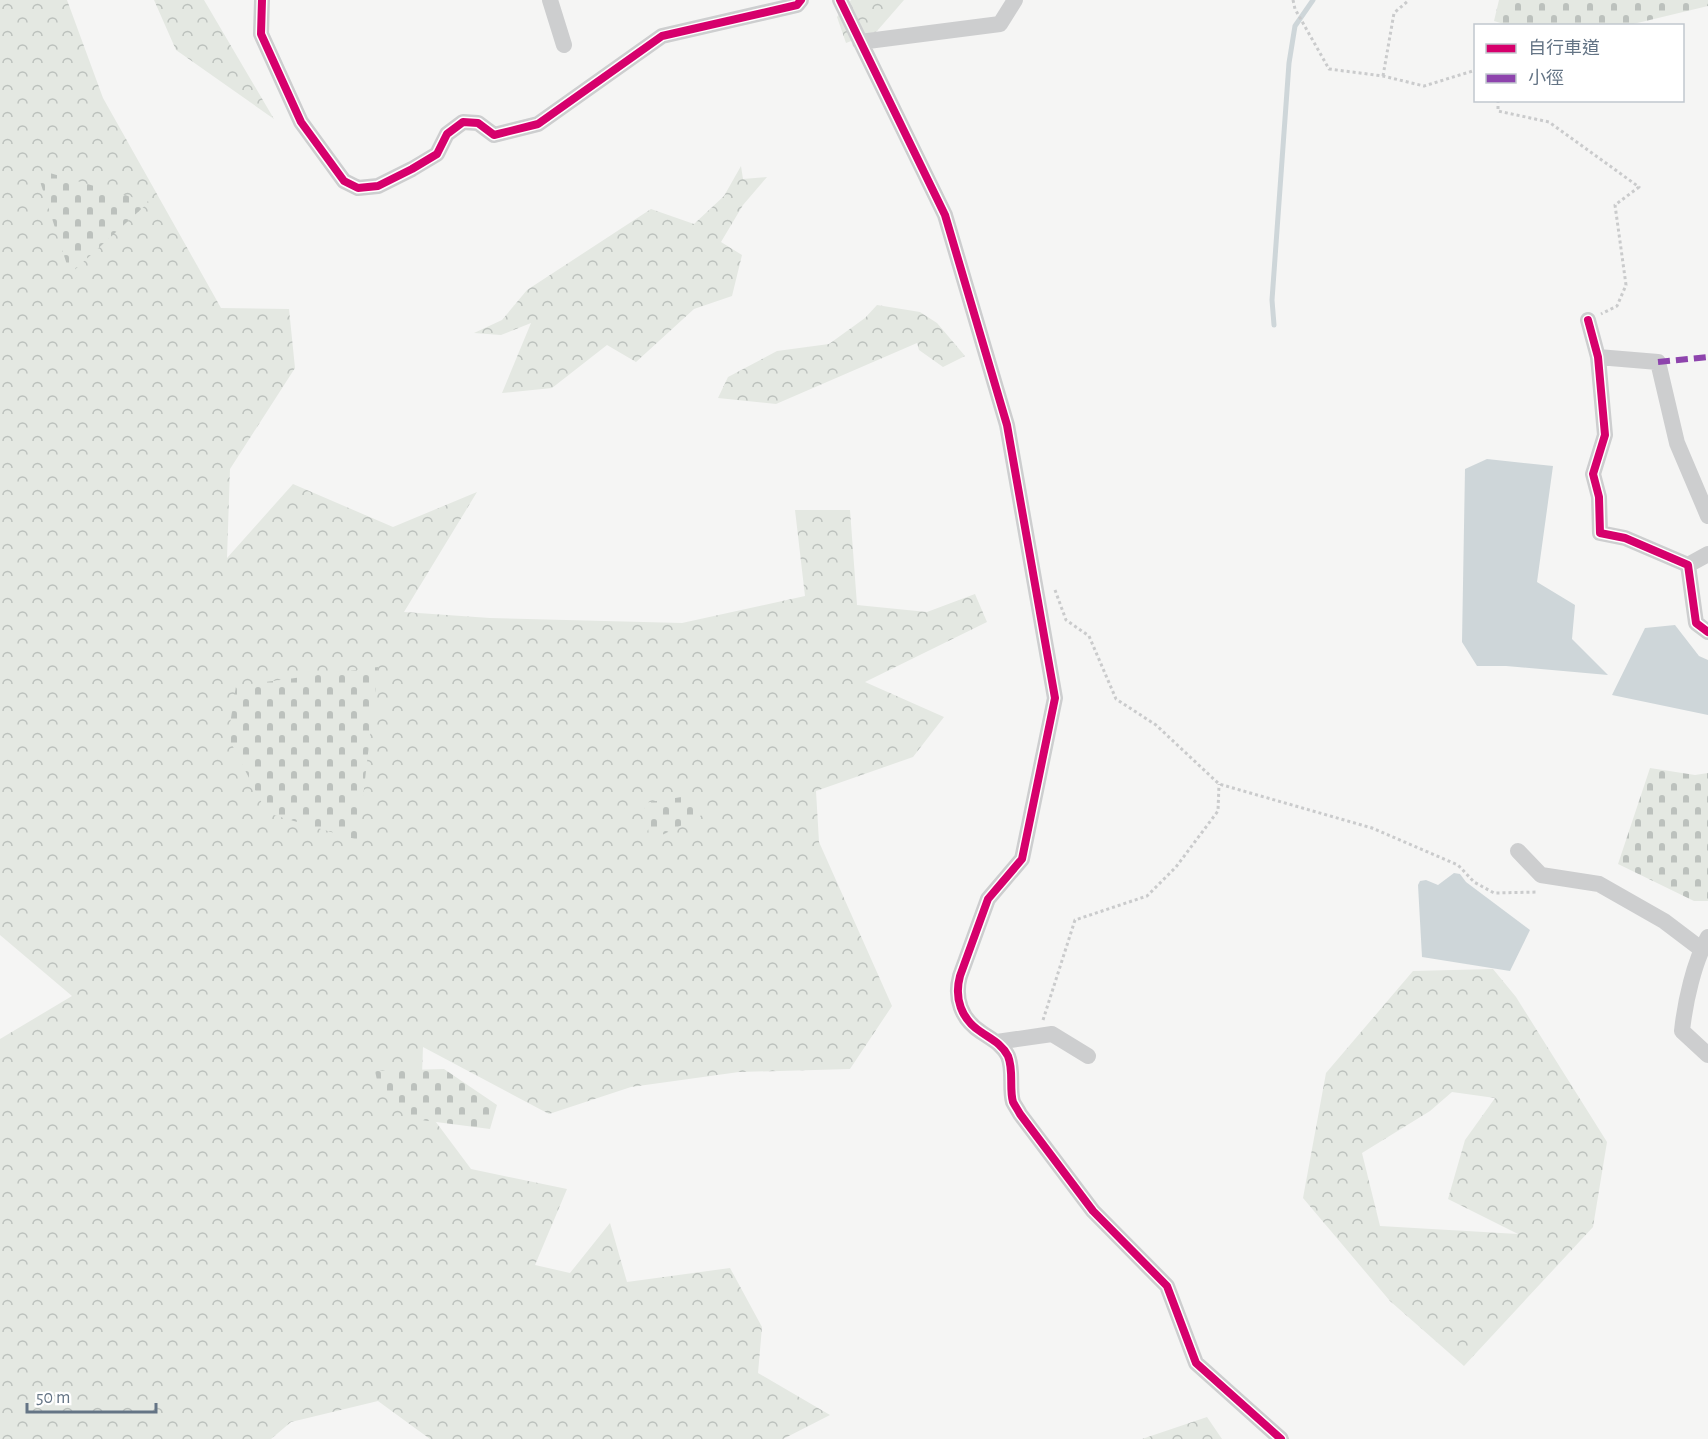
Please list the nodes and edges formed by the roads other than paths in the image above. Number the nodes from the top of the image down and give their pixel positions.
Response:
1 (262, 0) edge
2 (550, 0) edge
3 (801, 0) edge
4 (840, 0) edge
5 (1015, 0) edge
6 (860, 42) junction
7 (564, 45) dead end
8 (1588, 320) road end
9 (1598, 357) junction
10 (1708, 516) edge
11 (1708, 554) edge
12 (1688, 565) junction
13 (1708, 632) edge
14 (1518, 851) dead end
15 (1705, 943) edge
16 (997, 1042) junction
17 (1708, 1055) edge
18 (1088, 1056) dead end
19 (1281, 1439) edge

1 - 3 street
2 - 7 street
4 - 6 street
5 - 6 street
6 - 16 street
8 - 9 street
9 - 10 street
9 - 12 street
11 - 12 street
12 - 13 street
14 - 15 street
15 - 17 street
16 - 18 street
16 - 19 street

